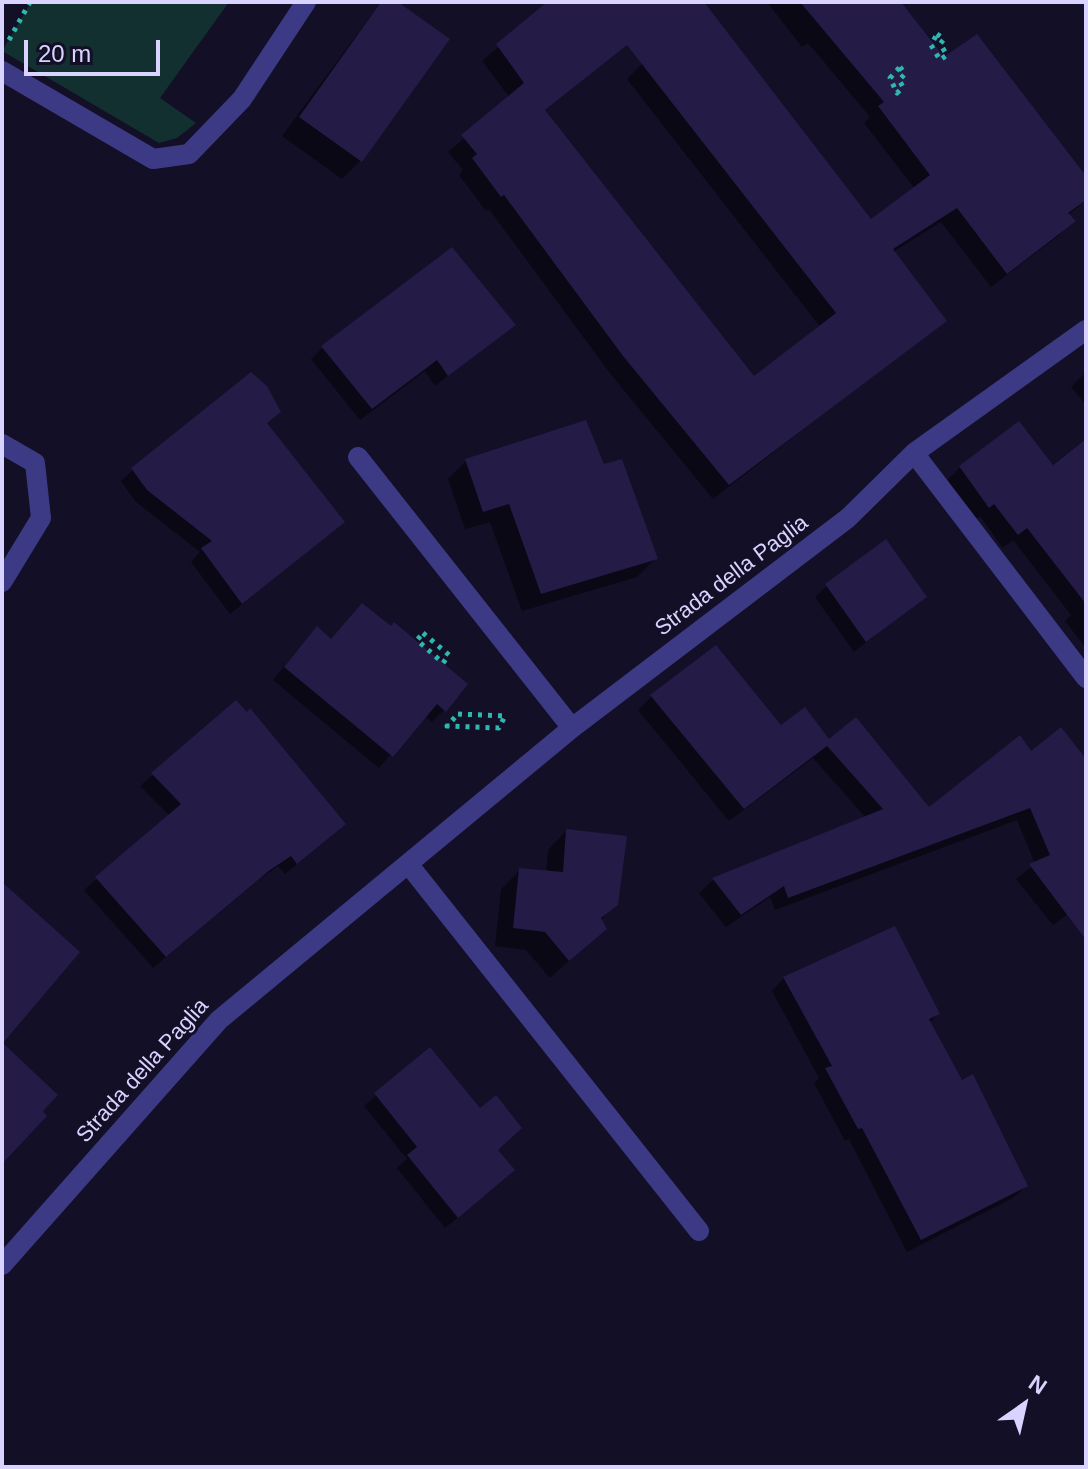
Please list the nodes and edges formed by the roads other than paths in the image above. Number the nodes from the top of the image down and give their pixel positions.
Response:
1 (306, 2) edge
2 (2, 71) edge
3 (1086, 330) edge
4 (2, 444) edge
5 (914, 453) junction
6 (358, 457) dead end
7 (2, 582) edge
8 (1086, 678) edge
9 (572, 728) junction
10 (409, 865) junction
11 (699, 1231) dead end
12 (2, 1265) edge

1 - 2 street
3 - 5 street, Strada della Paglia
4 - 7 street
5 - 8 street
5 - 9 street, Strada della Paglia
6 - 9 street
9 - 10 street, Strada della Paglia
10 - 11 street
10 - 12 street, Strada della Paglia

